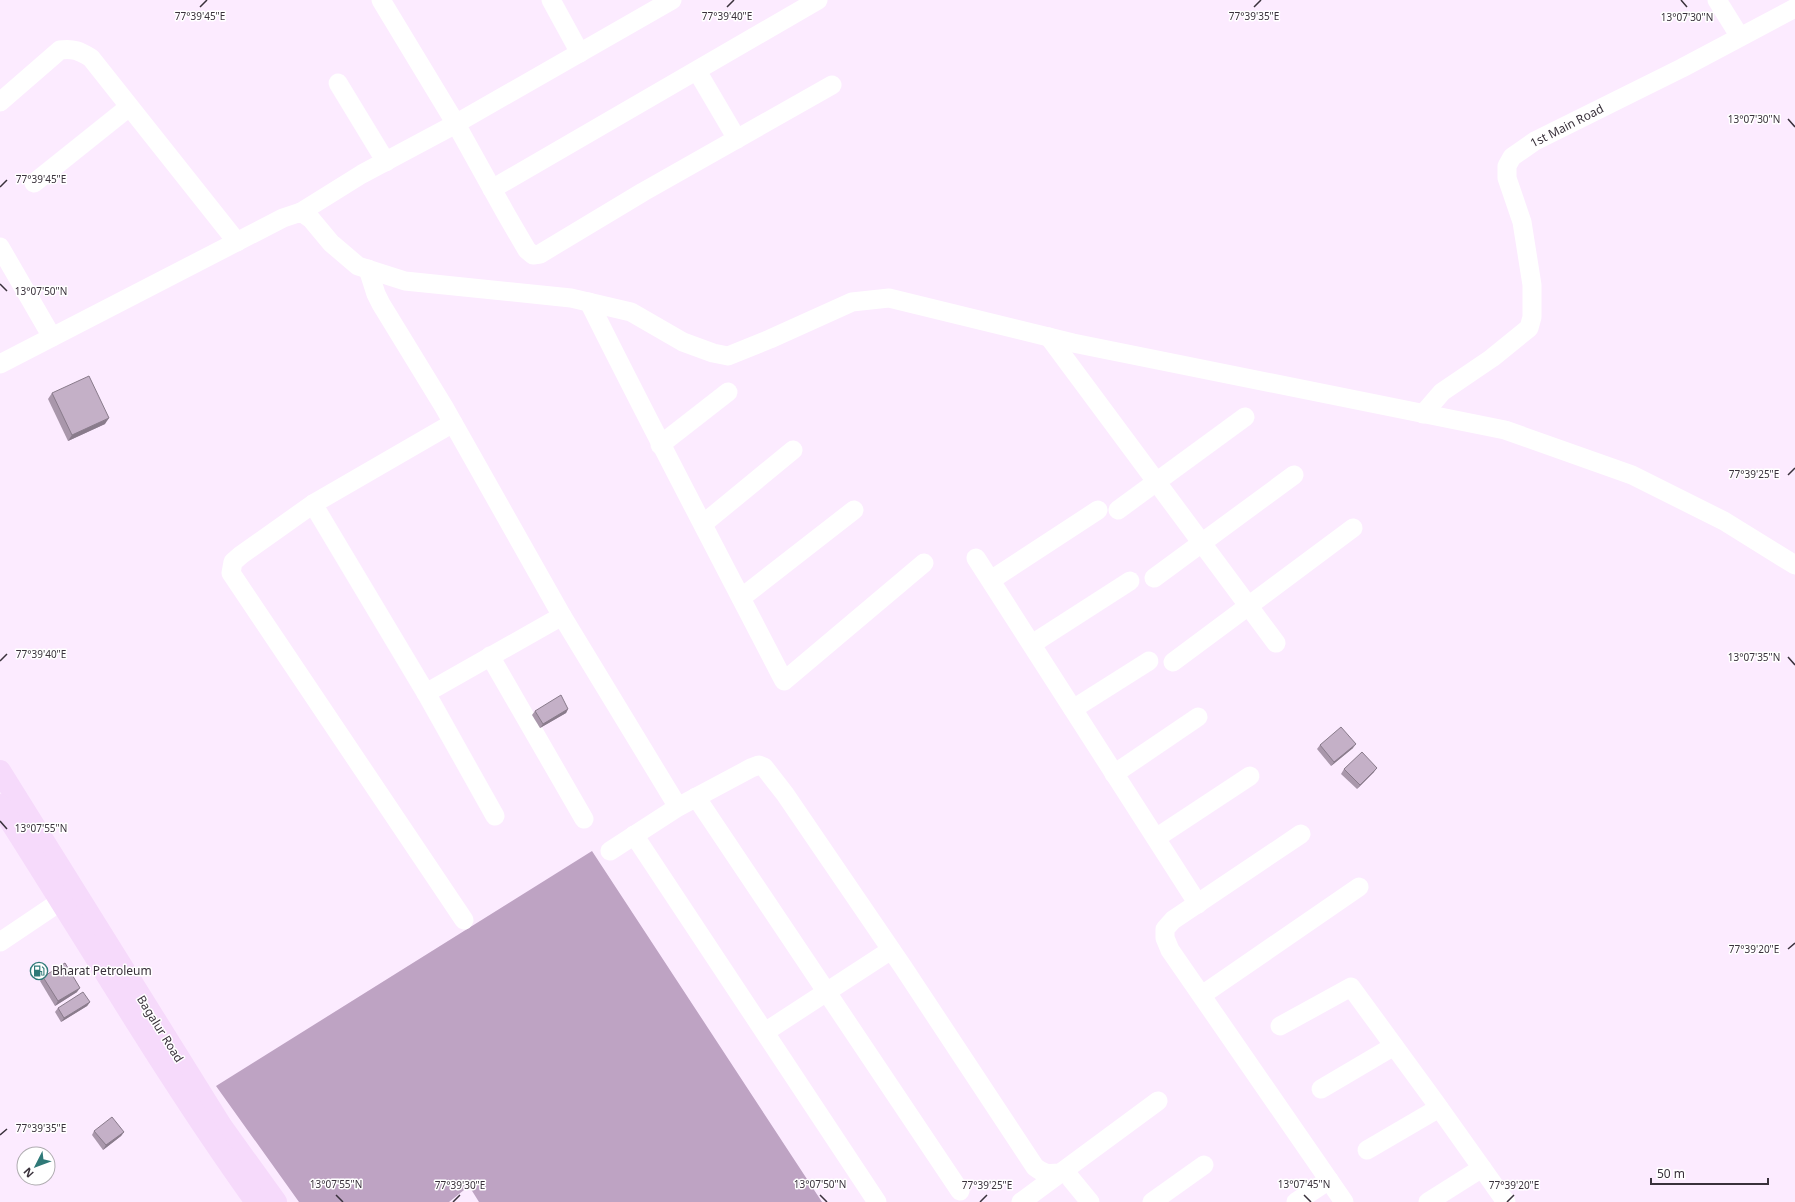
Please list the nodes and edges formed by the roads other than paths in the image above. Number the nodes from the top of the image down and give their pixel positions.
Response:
1 (381, 0) edge
2 (550, 0) edge
3 (672, 0) edge
4 (818, 0) edge
5 (1717, 0) edge
6 (1795, 8) edge
7 (1740, 37) junction
8 (580, 53) junction
9 (697, 71) junction
10 (338, 83) dead end
11 (832, 85) dead end
12 (0, 102) edge
13 (129, 106) junction
14 (456, 124) junction
15 (737, 139) junction
16 (386, 162) junction
17 (34, 183) dead end
18 (492, 189) junction
19 (301, 212) junction
20 (237, 242) junction
21 (0, 247) edge
22 (368, 269) junction
23 (589, 302) junction
24 (52, 337) junction
25 (1050, 337) junction
26 (0, 364) edge
27 (728, 392) dead end
28 (1423, 414) junction
29 (1245, 417) dead end
30 (453, 423) junction
31 (660, 446) junction
32 (793, 450) dead end
33 (1294, 475) dead end
34 (1157, 480) junction
35 (313, 504) junction
36 (854, 510) dead end
37 (1098, 510) dead end
38 (1118, 510) dead end
39 (703, 524) junction
40 (1353, 528) dead end
41 (1202, 542) junction
42 (976, 558) dead end
43 (924, 564) dead end
44 (1795, 565) edge
45 (1154, 578) dead end
46 (991, 580) junction
47 (1130, 581) dead end
48 (741, 598) junction
49 (1249, 605) junction
50 (562, 616) junction
51 (1276, 643) dead end
52 (1032, 644) junction
53 (490, 656) junction
54 (1149, 660) dead end
55 (1173, 662) dead end
56 (426, 692) junction
57 (1073, 709) junction
58 (1198, 717) dead end
59 (0, 771) edge
60 (1114, 774) junction
61 (1250, 776) dead end
62 (696, 797) junction
63 (0, 805) edge
64 (678, 807) junction
65 (495, 816) dead end
66 (584, 819) dead end
67 (1302, 834) dead end
68 (634, 835) junction
69 (1156, 838) junction
70 (610, 851) dead end
71 (1359, 887) dead end
72 (62, 901) junction
73 (1198, 904) junction
74 (464, 920) dead end
75 (0, 942) edge
76 (892, 950) junction
77 (826, 992) junction
78 (1202, 995) junction
79 (1280, 1026) dead end
80 (765, 1032) junction
81 (1394, 1046) junction
82 (1322, 1089) dead end
83 (1158, 1102) dead end
84 (1439, 1108) junction
85 (1367, 1150) dead end
86 (1204, 1165) dead end
87 (1482, 1168) junction
88 (1062, 1173) junction
89 (1329, 1180) junction
90 (960, 1191) dead end
91 (256, 1202) edge
92 (276, 1202) edge
93 (877, 1202) edge
94 (1022, 1202) edge
95 (1090, 1202) edge
96 (1152, 1202) edge
97 (1296, 1202) edge
98 (1344, 1202) edge
99 (1428, 1202) edge
100 (1506, 1202) edge

1 - 14 street
2 - 8 street
3 - 8 street
4 - 9 street
5 - 7 street
6 - 7 street, 1st Main Road
7 - 28 street, 1st Main Road
8 - 14 street
9 - 15 street
9 - 18 street
10 - 16 street
11 - 15 street
12 - 13 street
13 - 17 street
13 - 20 street
14 - 16 street
14 - 18 street
15 - 18 street
16 - 19 street
19 - 20 street
19 - 22 street
20 - 24 street
21 - 24 street
22 - 23 street
22 - 30 street
23 - 25 street
23 - 31 street
24 - 26 street
25 - 28 street
25 - 34 street
27 - 31 street
28 - 44 street
29 - 34 street
30 - 35 street
30 - 50 street
31 - 39 street
32 - 39 street
33 - 41 street
34 - 38 street
34 - 41 street
35 - 56 street
35 - 74 street
36 - 48 street
37 - 46 street
39 - 48 street
40 - 49 street
41 - 45 street
41 - 49 street
42 - 46 street
43 - 48 street
46 - 52 street
47 - 52 street
49 - 51 street
49 - 55 street
50 - 53 street
50 - 64 street
52 - 57 street
53 - 56 street
53 - 66 street
54 - 57 street
56 - 65 street
57 - 60 street
58 - 60 street
59 - 92 main road, Bagalur Road
60 - 69 street
61 - 69 street
62 - 64 street
62 - 76 street
62 - 77 street
63 - 72 main road, Bagalur Road
64 - 68 street
67 - 73 street
68 - 70 street
68 - 80 street
69 - 73 street
71 - 78 street
72 - 75 street
72 - 91 main road, Bagalur Road
73 - 78 street
76 - 77 street
76 - 88 street
77 - 80 street
77 - 90 street
78 - 89 street
79 - 81 street
80 - 93 street
81 - 82 street
81 - 84 street
83 - 88 street
84 - 85 street
84 - 87 street
86 - 96 street
87 - 99 street
87 - 100 street
88 - 94 street
88 - 95 street
89 - 97 street
89 - 98 street

